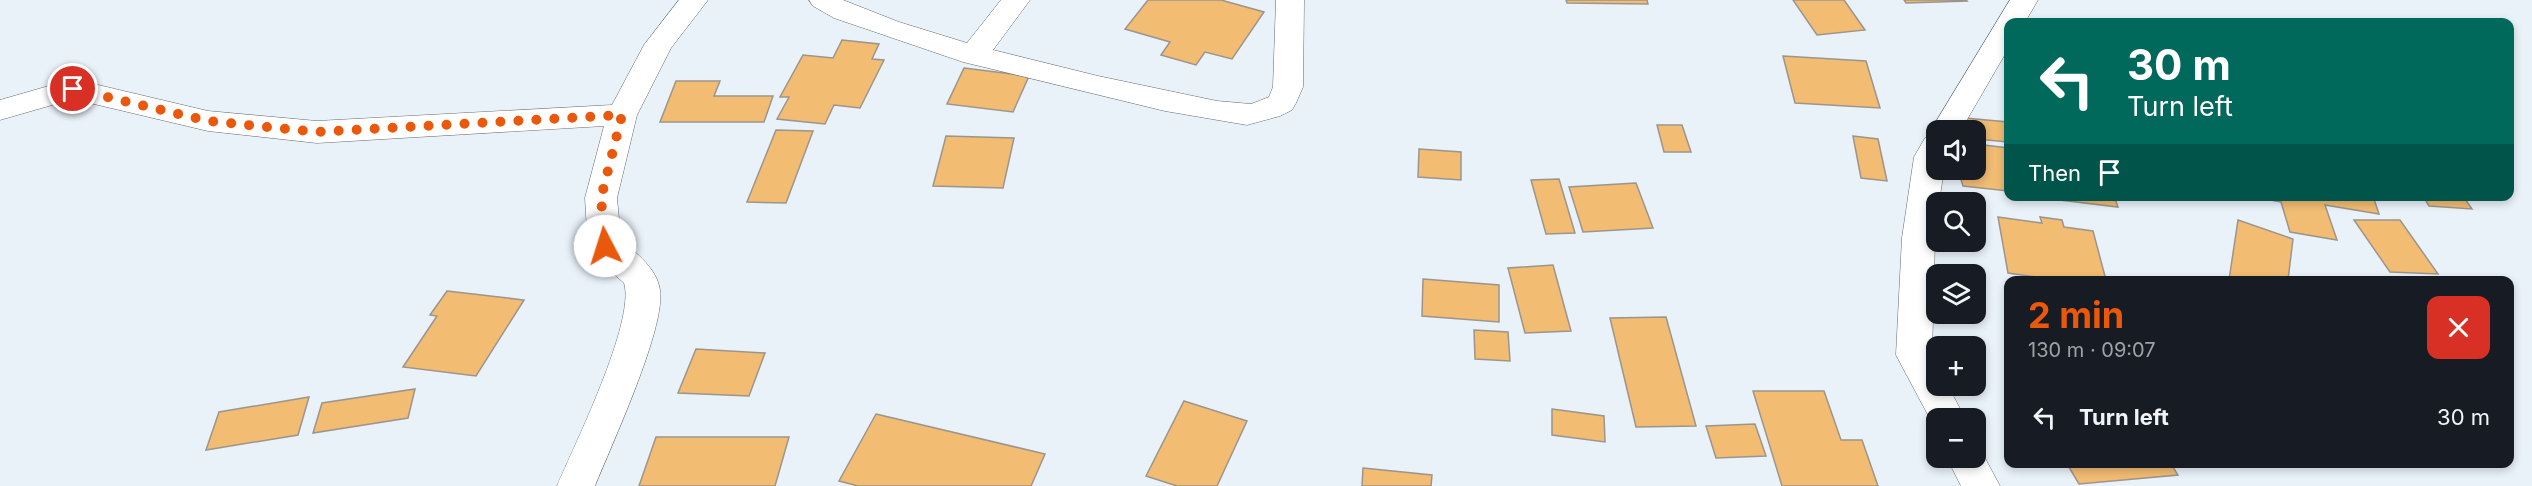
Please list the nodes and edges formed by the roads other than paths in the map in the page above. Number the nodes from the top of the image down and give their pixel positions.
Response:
1 (693, 0) edge
2 (823, 0) edge
3 (1016, 0) edge
4 (1290, 0) edge
5 (2024, 0) edge
6 (2013, 18) edge
7 (2004, 34) edge
8 (974, 55) junction
9 (0, 110) edge
10 (622, 115) junction
11 (1952, 120) edge
12 (1927, 180) edge
13 (1942, 408) edge
14 (1971, 468) edge
15 (576, 486) edge
16 (1981, 486) edge

1 - 10 street
2 - 8 street
3 - 8 street
4 - 8 street
5 - 6 street
7 - 11 street
9 - 10 street
10 - 15 street
12 - 13 street
14 - 16 street

